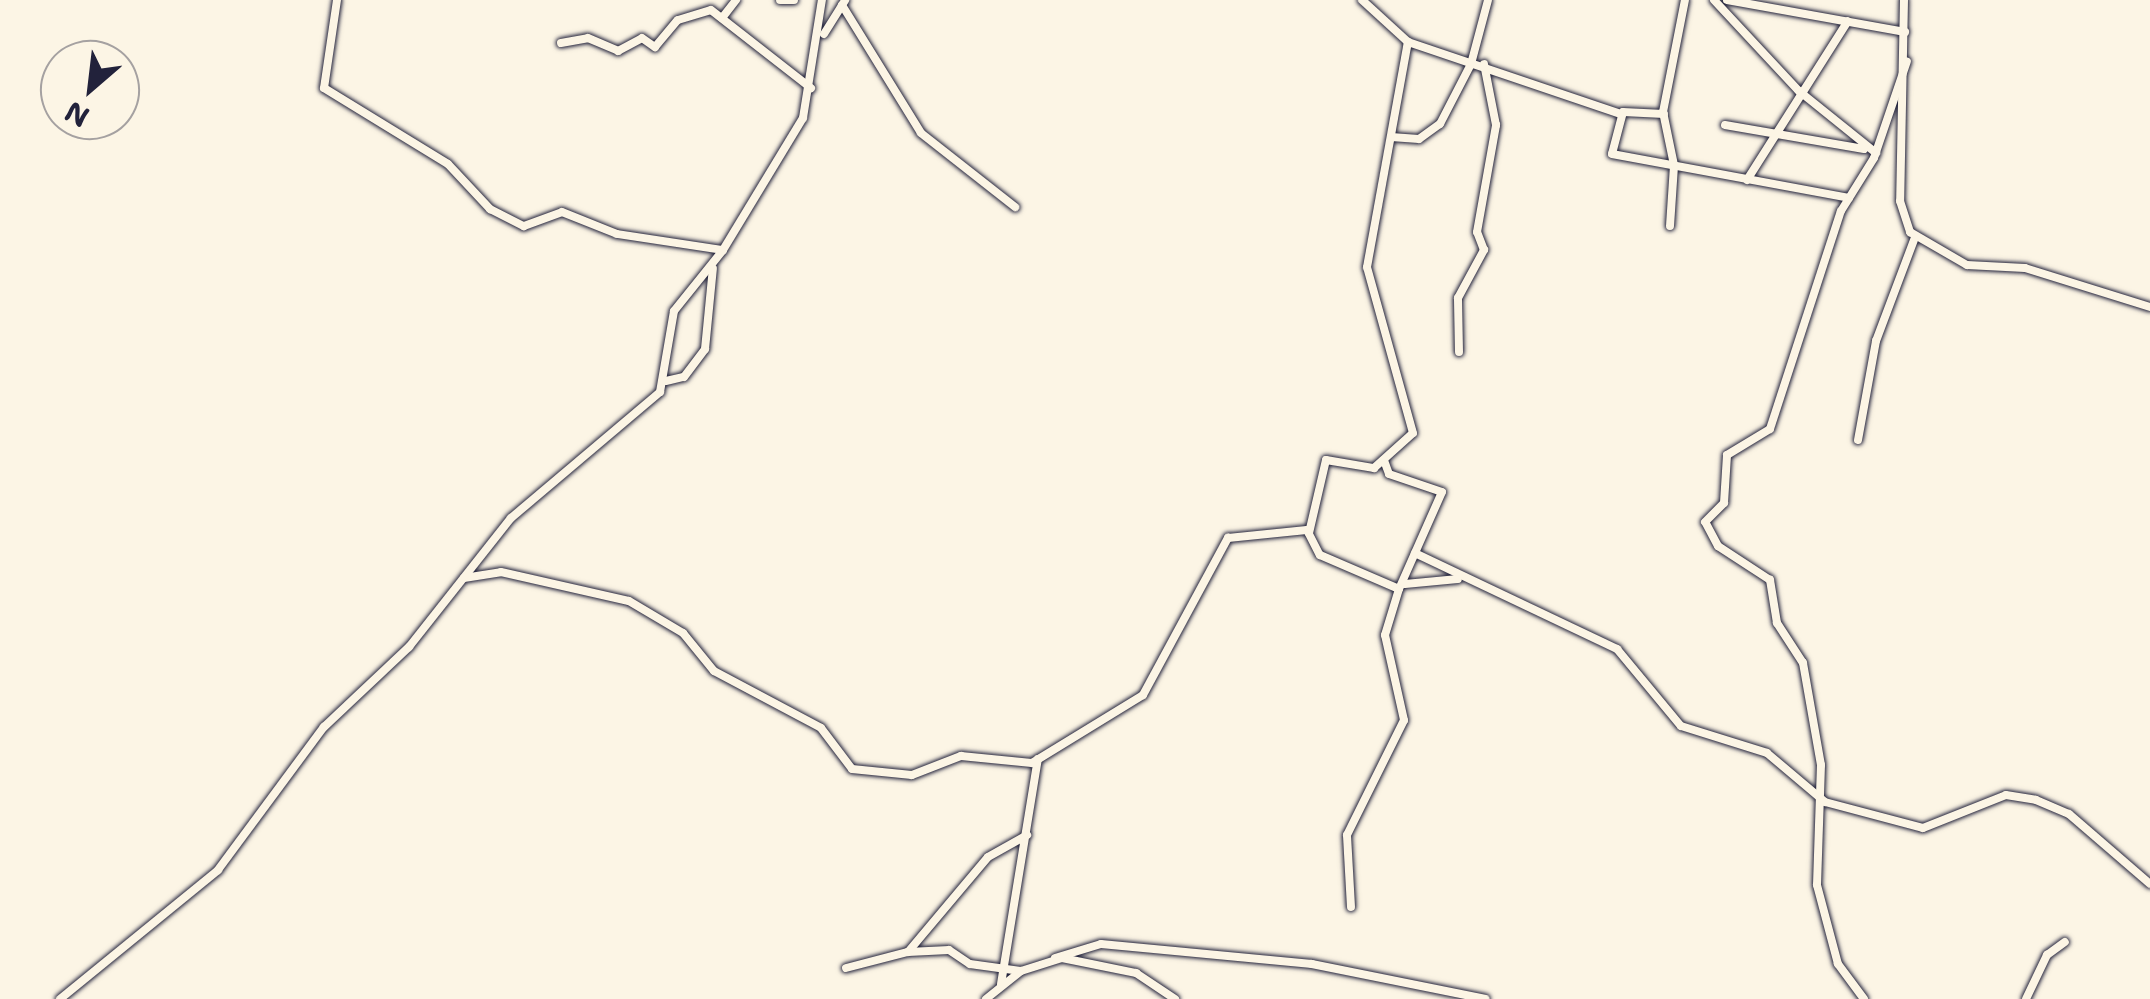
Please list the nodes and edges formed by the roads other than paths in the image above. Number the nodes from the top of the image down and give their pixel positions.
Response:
1 (337, 0) edge
2 (736, 0) edge
3 (780, 0) edge
4 (794, 0) edge
5 (1362, 0) edge
6 (1488, 0) edge
7 (1685, 0) edge
8 (1714, 0) edge
9 (1727, 0) edge
10 (1904, 0) edge
11 (822, 5) edge
12 (841, 6) edge
13 (722, 18) junction
14 (1848, 21) junction
15 (1905, 32) junction
16 (822, 37) junction
17 (1408, 42) junction
18 (560, 44) dead end
19 (1473, 60) junction
20 (1907, 62) junction
21 (1484, 64) junction
22 (811, 88) junction
23 (1807, 94) junction
24 (1621, 114) junction
25 (1664, 114) junction
26 (1725, 125) dead end
27 (1772, 134) junction
28 (1391, 136) junction
29 (1864, 148) junction
30 (1876, 153) junction
31 (1674, 165) junction
32 (1746, 180) junction
33 (1848, 198) junction
34 (1015, 207) dead end
35 (1670, 226) dead end
36 (1916, 237) junction
37 (723, 250) junction
38 (714, 263) junction
39 (2150, 307) edge
40 (1459, 352) dead end
41 (666, 380) junction
42 (1858, 440) dead end
43 (1384, 460) junction
44 (1309, 533) junction
45 (1415, 553) junction
46 (464, 578) junction
47 (1460, 579) junction
48 (1400, 588) junction
49 (1038, 759) junction
50 (1820, 799) junction
51 (1027, 835) junction
52 (2150, 884) edge
53 (1351, 906) dead end
54 (2065, 942) dead end
55 (908, 952) junction
56 (1056, 958) junction
57 (846, 968) dead end
58 (1003, 969) junction
59 (1020, 971) junction
60 (1001, 984) junction
61 (60, 999) edge
62 (986, 999) edge
63 (1174, 999) edge
64 (1485, 999) edge
65 (1864, 999) edge
66 (2026, 999) edge

1 - 37 street
2 - 13 street
3 - 4 street
5 - 17 street
6 - 19 street
7 - 25 street
8 - 23 street
9 - 14 street
10 - 15 street
11 - 12 street
11 - 16 street
12 - 16 street
12 - 34 street
13 - 18 street
13 - 22 street
14 - 15 street
14 - 23 street
15 - 20 street
16 - 22 street
17 - 19 street
17 - 28 street
19 - 21 street
19 - 28 street
20 - 30 street
20 - 36 street
21 - 24 street
21 - 40 street
22 - 37 street
23 - 27 street
23 - 29 street
24 - 25 street
24 - 31 street
25 - 31 street
26 - 27 street
27 - 29 street
27 - 32 street
28 - 43 street
29 - 30 street
30 - 33 street
31 - 32 street
31 - 35 street
32 - 33 street
33 - 50 street
36 - 39 street
36 - 42 street
37 - 38 street
38 - 41 street
38 - 41 street
41 - 46 street
43 - 44 street
43 - 45 street
44 - 48 street
44 - 49 street
45 - 47 street
45 - 48 street
46 - 49 street
46 - 61 street
47 - 48 street
47 - 50 street
48 - 53 street
49 - 51 street
50 - 52 street
50 - 65 street
51 - 55 street
51 - 58 street
54 - 66 street
55 - 57 street
55 - 58 street
56 - 59 street
56 - 63 street
56 - 64 street
58 - 59 street
58 - 60 street
59 - 60 street
60 - 62 street

